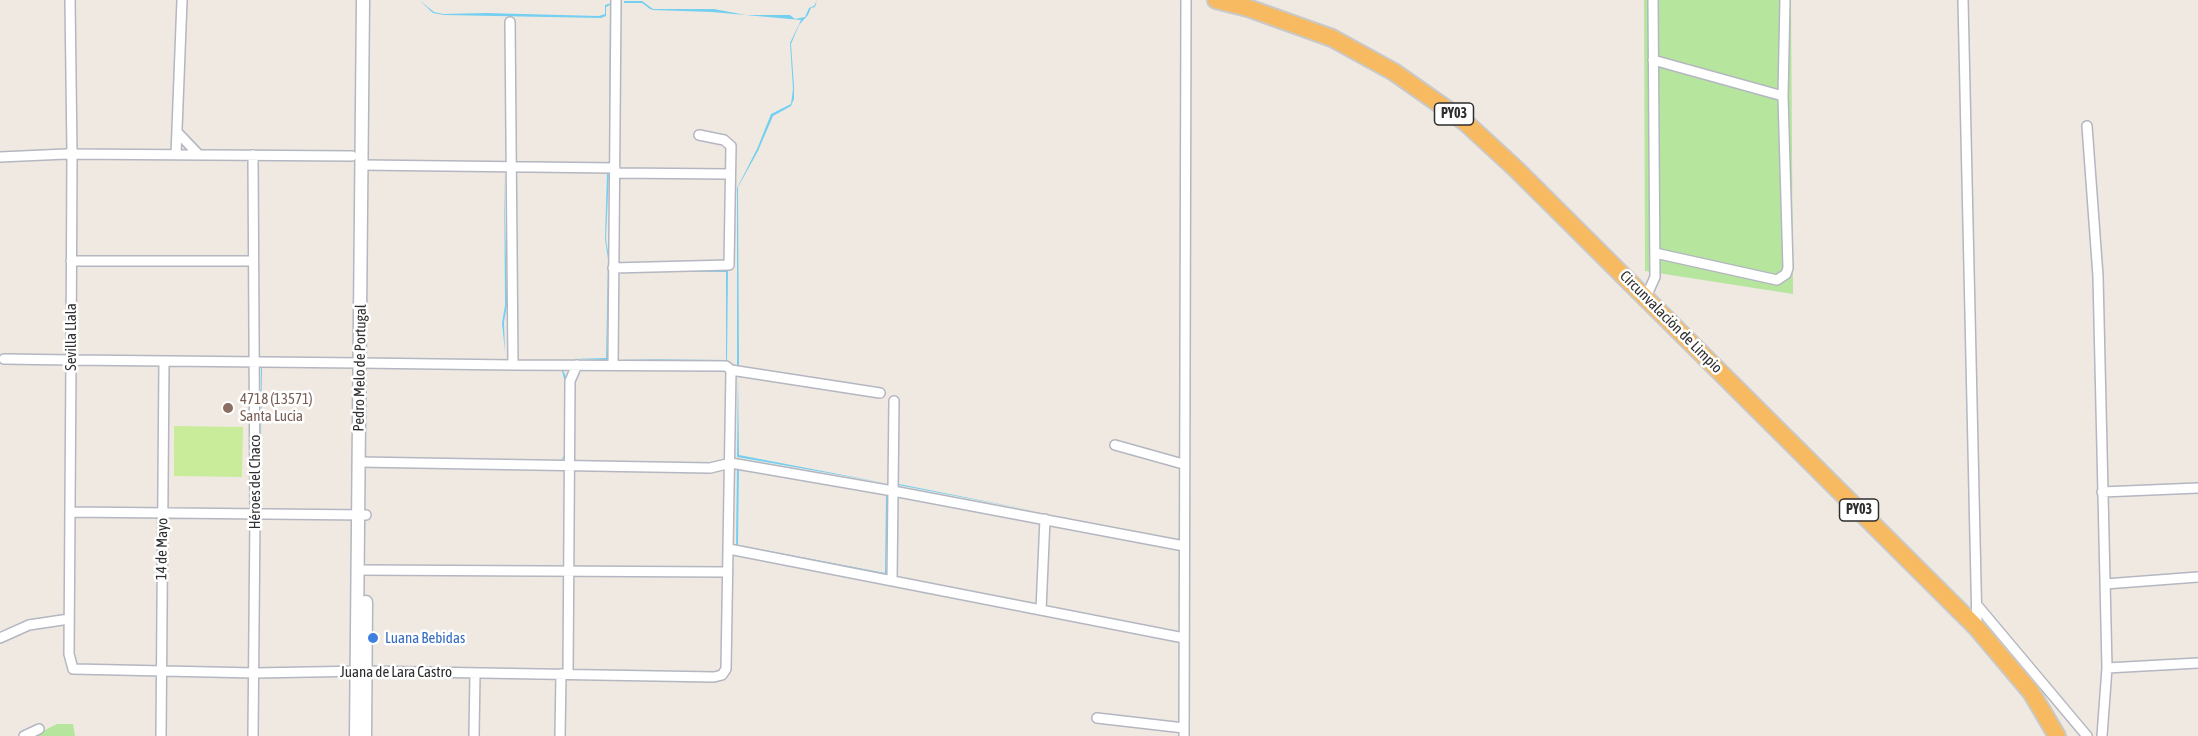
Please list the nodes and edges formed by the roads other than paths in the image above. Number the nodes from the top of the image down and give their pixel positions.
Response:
1 (70, 0) edge
2 (182, 0) edge
3 (363, 0) edge
4 (370, 0) edge
5 (616, 0) edge
6 (1186, 0) edge
7 (1216, 0) edge
8 (1653, 0) edge
9 (1785, 0) edge
10 (1963, 0) edge
11 (510, 22) dead end
12 (1653, 60) junction
13 (1783, 96) junction
14 (2087, 126) dead end
15 (179, 134) junction
16 (699, 135) dead end
17 (72, 154) junction
18 (198, 154) junction
19 (176, 155) junction
20 (253, 155) junction
21 (352, 156) dead end
22 (0, 157) edge
23 (365, 165) junction
24 (511, 167) junction
25 (615, 170) junction
26 (730, 174) junction
27 (1655, 253) junction
28 (71, 261) junction
29 (253, 261) junction
30 (613, 268) junction
31 (1646, 297) junction
32 (4, 359) dead end
33 (71, 360) junction
34 (164, 361) junction
35 (255, 362) junction
36 (363, 363) junction
37 (513, 365) junction
38 (577, 365) junction
39 (613, 365) junction
40 (731, 370) junction
41 (880, 393) dead end
42 (894, 401) dead end
43 (1115, 445) dead end
44 (363, 462) junction
45 (731, 464) junction
46 (1183, 464) junction
47 (569, 466) junction
48 (2198, 488) edge
49 (893, 491) junction
50 (2102, 492) junction
51 (70, 512) junction
52 (163, 514) junction
53 (255, 514) junction
54 (362, 515) junction
55 (1045, 519) junction
56 (1184, 546) junction
57 (729, 549) junction
58 (362, 570) junction
59 (569, 570) junction
60 (726, 572) junction
61 (2198, 577) edge
62 (892, 581) junction
63 (2105, 584) junction
64 (1977, 605) junction
65 (1041, 610) junction
66 (69, 619) junction
67 (1977, 628) junction
68 (0, 638) edge
69 (1184, 638) junction
70 (2198, 663) edge
71 (2107, 668) junction
72 (78, 670) joint
73 (361, 671) junction
74 (161, 672) junction
75 (255, 673) junction
76 (475, 673) junction
77 (565, 674) junction
78 (1097, 718) dead end
79 (39, 729) dead end
80 (1184, 732) edge
81 (24, 736) edge
82 (160, 736) edge
83 (253, 736) edge
84 (356, 736) edge
85 (364, 736) edge
86 (474, 736) edge
87 (560, 736) edge
88 (2057, 736) edge
89 (2087, 736) edge
90 (2102, 736) edge

1 - 17 street, Sevilla Llala
2 - 15 street
3 - 23 street, Pedro Melo de Portugal
4 - 23 street, Pedro Melo de Portugal
5 - 25 street
6 - 46 street
7 - 31 highway, Circunvalación de Limpio / PY03
8 - 12 street
9 - 13 street
10 - 64 street
11 - 24 street
12 - 13 street
12 - 27 street
13 - 27 street
14 - 50 street
15 - 18 street
15 - 19 street
16 - 26 street
17 - 19 street
17 - 22 street
17 - 28 street, Sevilla Llala
18 - 19 street
18 - 20 street
20 - 21 street
20 - 29 street, Héroes del Chaco
23 - 24 street
23 - 36 street, Pedro Melo de Portugal
24 - 25 street
24 - 37 street
25 - 26 street
25 - 30 street
26 - 30 street
27 - 31 street
28 - 29 street
28 - 33 street, Sevilla Llala
29 - 35 street, Héroes del Chaco
30 - 39 street
31 - 67 highway, Circunvalación de Limpio / PY03
32 - 33 street
33 - 34 street
33 - 51 street, Sevilla Llala
34 - 35 street
34 - 52 street, 14 de Mayo
35 - 36 street
35 - 53 street, Héroes del Chaco
36 - 37 street
36 - 44 street, Pedro Melo de Portugal
37 - 38 street
38 - 39 street
38 - 47 street
39 - 40 street
40 - 41 street
40 - 45 street
42 - 49 street
43 - 46 street
44 - 47 street
44 - 54 street, Pedro Melo de Portugal
45 - 47 street
45 - 49 street
45 - 57 street
46 - 56 street
47 - 59 street
48 - 50 street
49 - 55 street
49 - 62 street
50 - 63 street
51 - 52 street
51 - 66 street, Sevilla Llala
52 - 53 street
52 - 74 street, 14 de Mayo
53 - 54 street
53 - 75 street, Héroes del Chaco
54 - 58 street, Pedro Melo de Portugal
55 - 56 street
55 - 65 street
56 - 69 street
57 - 60 street
57 - 62 street
58 - 59 street
58 - 73 street, Pedro Melo de Portugal
59 - 60 street
59 - 77 street
60 - 77 street, Juana de Lara Castro
61 - 63 street
62 - 65 street
63 - 71 street
64 - 67 street
64 - 89 street
65 - 69 street
66 - 68 street
66 - 72 street, Sevilla Llala
67 - 88 highway, Circunvalación de Limpio / PY03
69 - 80 street
70 - 71 street
71 - 90 street
72 - 74 street, Juana de Lara Castro
73 - 75 street, Juana de Lara Castro
73 - 76 street, Juana de Lara Castro
73 - 84 street, Pedro Melo de Portugal
73 - 85 street, Pedro Melo de Portugal
74 - 75 street, Juana de Lara Castro
74 - 82 street, 14 de Mayo
75 - 83 street, Héroes del Chaco
76 - 77 street, Juana de Lara Castro
76 - 86 street
77 - 87 street
78 - 80 street
79 - 81 street

